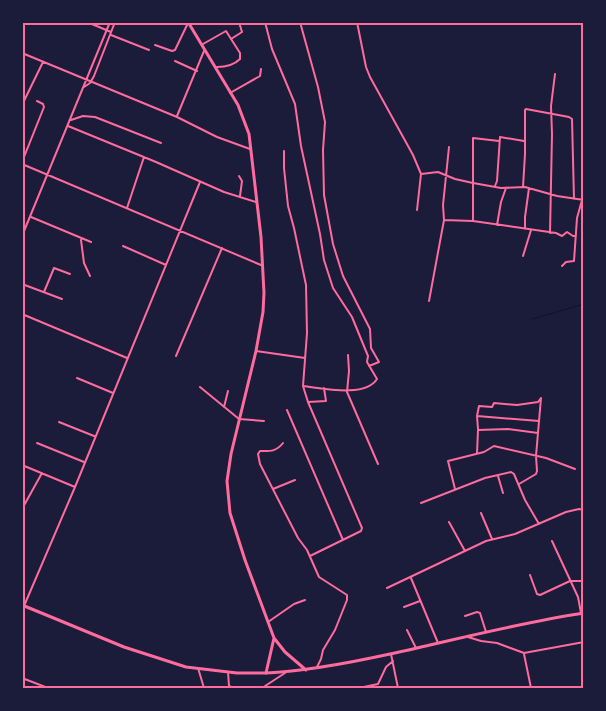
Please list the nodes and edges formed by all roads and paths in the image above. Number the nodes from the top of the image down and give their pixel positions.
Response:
1 (88, 22) edge
2 (110, 22) edge
3 (115, 22) edge
4 (188, 22) edge
5 (238, 22) edge
6 (265, 22) edge
7 (300, 22) edge
8 (357, 22) edge
9 (107, 31) junction
10 (111, 34) junction
11 (231, 39) junction
12 (156, 45) dead end
13 (201, 46) junction
14 (149, 50) dead end
15 (204, 51) junction
16 (22, 53) edge
17 (175, 61) dead end
18 (43, 62) junction
19 (214, 68) junction
20 (261, 69) dead end
21 (197, 70) junction
22 (555, 74) dead end
23 (87, 79) junction
24 (92, 81) junction
25 (84, 87) junction
26 (230, 93) junction
27 (37, 101) dead end
28 (22, 105) edge
29 (551, 113) junction
30 (177, 117) junction
31 (71, 120) junction
32 (68, 126) junction
33 (499, 141) junction
34 (524, 141) junction
35 (161, 143) dead end
36 (449, 147) dead end
37 (252, 150) junction
38 (284, 151) dead end
39 (144, 157) junction
40 (22, 163) edge
41 (47, 174) junction
42 (421, 174) junction
43 (239, 176) dead end
44 (446, 176) junction
45 (200, 182) junction
46 (473, 183) junction
47 (494, 186) junction
48 (523, 187) junction
49 (506, 188) junction
50 (529, 188) junction
51 (550, 194) junction
52 (240, 196) junction
53 (574, 199) junction
54 (583, 200) edge
55 (258, 202) junction
56 (127, 208) junction
57 (417, 210) dead end
58 (31, 217) junction
59 (444, 220) junction
60 (473, 221) junction
61 (497, 225) junction
62 (24, 229) edge
63 (525, 229) junction
64 (531, 230) junction
65 (181, 231) junction
66 (550, 233) junction
67 (22, 236) edge
68 (576, 236) junction
69 (81, 238) junction
70 (91, 242) dead end
71 (123, 246) dead end
72 (222, 248) junction
73 (523, 256) dead end
74 (166, 265) junction
75 (264, 266) junction
76 (562, 266) dead end
77 (70, 274) dead end
78 (90, 276) dead end
79 (22, 284) edge
80 (44, 292) junction
81 (62, 299) dead end
82 (429, 301) dead end
83 (22, 314) edge
84 (256, 351) junction
85 (348, 355) dead end
86 (176, 356) dead end
87 (127, 358) junction
88 (305, 358) junction
89 (369, 366) junction
90 (77, 378) dead end
91 (303, 386) junction
92 (200, 387) dead end
93 (324, 388) junction
94 (228, 391) dead end
95 (347, 392) junction
96 (113, 393) junction
97 (308, 402) junction
98 (224, 407) junction
99 (286, 410) dead end
100 (477, 416) junction
101 (239, 418) junction
102 (264, 421) dead end
103 (540, 421) junction
104 (59, 422) dead end
105 (478, 430) junction
106 (538, 433) junction
107 (94, 436) junction
108 (37, 443) dead end
109 (282, 443) dead end
110 (477, 453) junction
111 (536, 456) junction
112 (84, 462) junction
113 (378, 464) dead end
114 (22, 465) edge
115 (575, 469) dead end
116 (42, 473) junction
117 (498, 475) junction
118 (295, 480) dead end
119 (519, 484) junction
120 (75, 487) junction
121 (273, 489) junction
122 (455, 489) junction
123 (503, 492) dead end
124 (421, 503) dead end
125 (22, 509) edge
126 (584, 510) edge
127 (481, 512) dead end
128 (449, 522) dead end
129 (539, 524) junction
130 (492, 539) junction
131 (343, 540) junction
132 (552, 541) dead end
133 (465, 550) junction
134 (310, 556) junction
135 (530, 576) dead end
136 (410, 578) junction
137 (570, 581) junction
138 (584, 581) edge
139 (387, 588) dead end
140 (305, 600) dead end
141 (420, 601) junction
142 (23, 606) edge
143 (404, 607) dead end
144 (582, 613) edge
145 (465, 616) dead end
146 (268, 622) junction
147 (407, 630) dead end
148 (486, 632) junction
149 (465, 637) junction
150 (274, 638) junction
151 (584, 642) edge
152 (438, 643) junction
153 (416, 648) junction
154 (524, 653) junction
155 (391, 654) junction
156 (393, 660) junction
157 (198, 668) junction
158 (316, 669) junction
159 (306, 670) junction
160 (228, 672) junction
161 (286, 672) junction
162 (266, 673) junction
163 (22, 678) edge
164 (48, 688) edge
165 (204, 688) edge
166 (234, 688) edge
167 (360, 688) edge
168 (398, 688) edge
169 (530, 688) edge

1 - 9 street
2 - 9 street
3 - 10 street
4 - 12 street
4 - 13 main road
5 - 11 street
6 - 89 street
7 - 89 street
8 - 42 street
9 - 10 street
9 - 23 street
10 - 14 street
10 - 24 street
11 - 13 street
11 - 19 street
13 - 15 main road
15 - 19 main road
15 - 21 street
16 - 18 street
17 - 21 street
18 - 23 street
18 - 28 street
19 - 26 main road
20 - 26 street
21 - 30 street
22 - 29 street
23 - 24 street
23 - 25 street
24 - 25 street
24 - 30 street
25 - 31 street
26 - 37 main road
27 - 40 street
29 - 34 street
29 - 51 street
29 - 53 street
30 - 37 street
31 - 32 street
31 - 35 street
32 - 39 street
32 - 41 street
33 - 34 street
33 - 46 street
33 - 47 street
34 - 48 street
36 - 44 street
37 - 55 main road
38 - 88 street
39 - 45 street
39 - 56 street
40 - 41 street
41 - 56 street
41 - 58 street
42 - 44 street
42 - 57 street
43 - 52 street
44 - 46 street
44 - 59 street
45 - 52 street
45 - 65 street
46 - 47 street
46 - 60 street
47 - 49 street
48 - 49 street
48 - 50 street
49 - 61 street
50 - 51 street
50 - 63 street
51 - 53 street
51 - 66 street
52 - 55 street
53 - 54 street
54 - 68 street
55 - 75 main road
56 - 65 street
58 - 62 street
58 - 69 street
59 - 60 street
59 - 82 street
60 - 61 street
61 - 63 street
62 - 67 street
63 - 64 street
64 - 66 street
64 - 73 street
65 - 72 street
65 - 74 street
66 - 68 street
68 - 76 street
69 - 70 street
69 - 78 street
71 - 74 street
72 - 75 street
72 - 86 street
74 - 87 street
75 - 84 main road
77 - 80 street
79 - 80 street
80 - 81 street
83 - 87 street
84 - 88 street
84 - 101 main road
85 - 95 street
87 - 96 street
88 - 91 street
89 - 95 street
90 - 96 street
91 - 93 street
91 - 97 street
92 - 98 street
93 - 95 street
93 - 97 street
94 - 98 street
95 - 113 street
96 - 107 street
97 - 131 street
98 - 101 street
99 - 131 street
100 - 103 street
100 - 103 street
100 - 105 street
101 - 102 street
101 - 146 main road
103 - 106 street
104 - 107 street
105 - 106 street
105 - 110 street
106 - 111 street
107 - 112 street
108 - 112 street
109 - 121 street
110 - 111 street
110 - 122 street
111 - 115 street
111 - 119 street
112 - 120 street
114 - 116 street
116 - 120 street
116 - 125 street
117 - 119 street
117 - 122 street
117 - 123 street
118 - 121 street
119 - 129 street
120 - 142 street
121 - 134 street
122 - 124 street
126 - 129 street
127 - 130 street
128 - 133 street
129 - 130 street
130 - 133 street
131 - 134 street
132 - 137 street
133 - 136 street
134 - 158 street
135 - 137 street
136 - 139 street
136 - 141 street
137 - 138 street
137 - 144 street
140 - 146 street
141 - 143 street
141 - 152 street
142 - 157 main road
144 - 148 main road
145 - 148 street
146 - 150 main road
147 - 153 street
148 - 149 main road
149 - 152 main road
149 - 154 street
150 - 159 main road
150 - 162 main road
151 - 154 street
152 - 153 main road
153 - 155 main road
154 - 169 street
155 - 156 street
155 - 158 main road
156 - 167 street
156 - 168 street
157 - 160 main road
157 - 165 street
158 - 159 main road
159 - 161 main road
160 - 162 main road
160 - 166 street
161 - 162 main road
161 - 166 street
163 - 164 street

